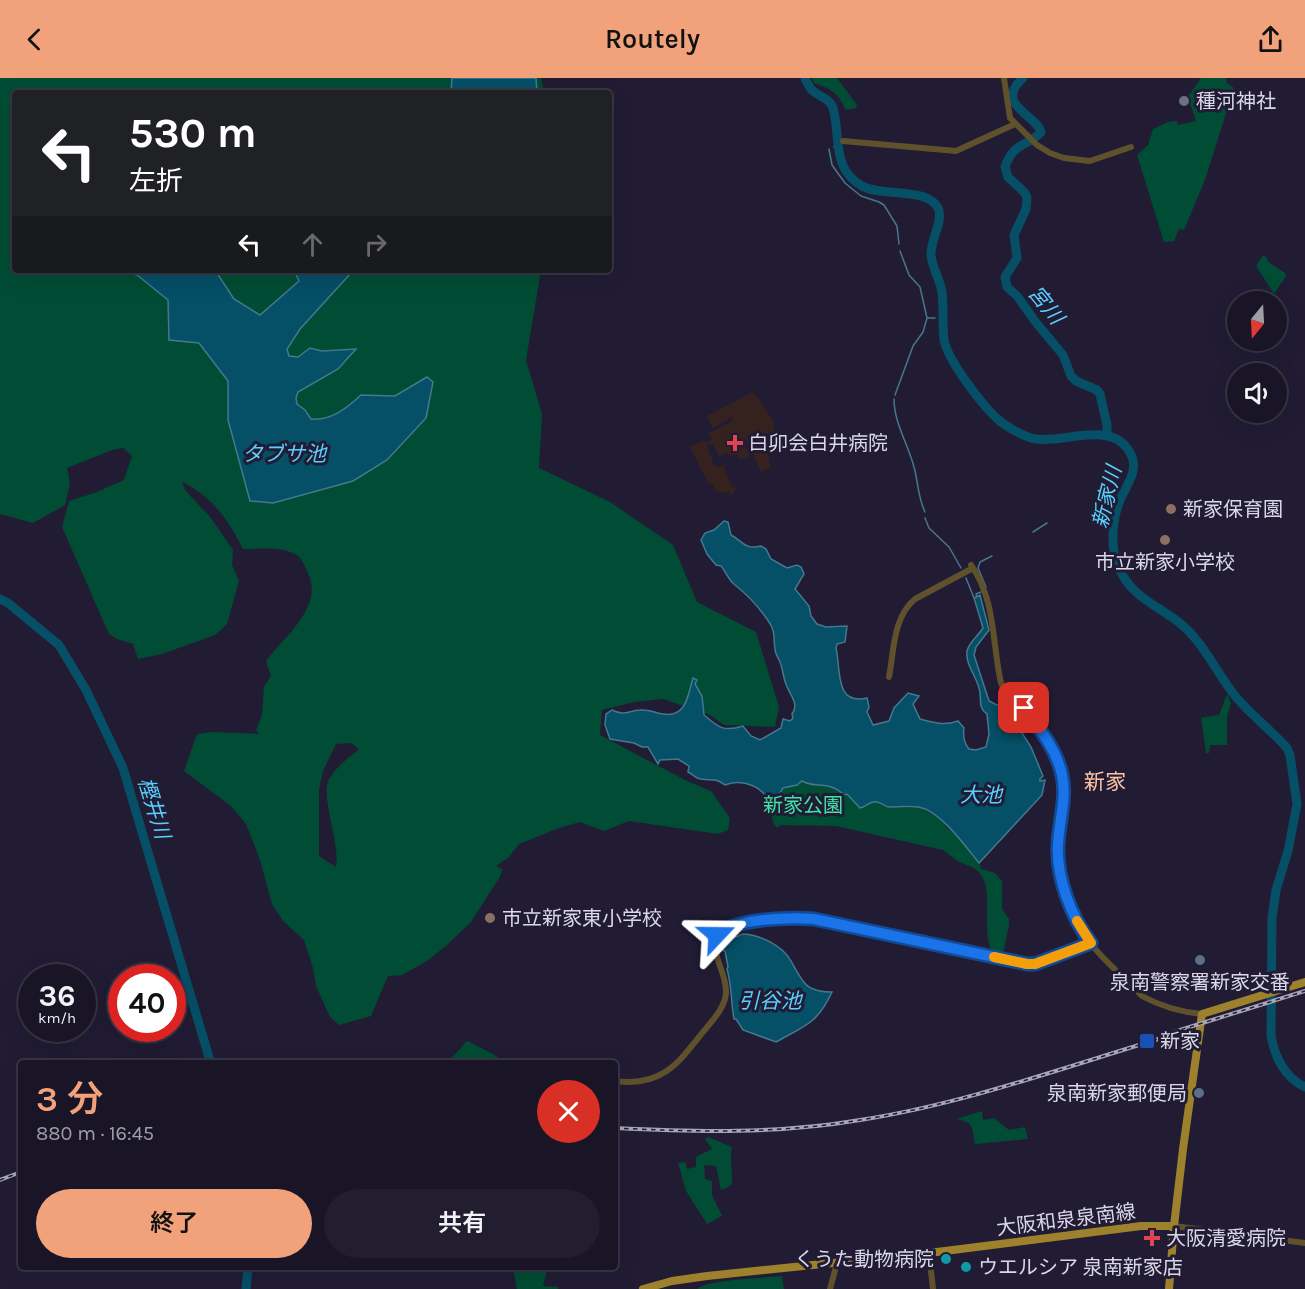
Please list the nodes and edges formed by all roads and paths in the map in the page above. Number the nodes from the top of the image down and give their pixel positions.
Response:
1 (1004, 78) edge
2 (1015, 123) junction
3 (843, 141) dead end
4 (1131, 147) dead end
5 (889, 677) dead end
6 (1091, 943) junction
7 (1305, 981) edge
8 (1202, 1014) junction
9 (618, 1081) edge
10 (1173, 1226) junction
11 (1305, 1243) edge
12 (929, 1253) junction
13 (837, 1263) junction
14 (643, 1289) edge
15 (830, 1289) edge
16 (933, 1289) edge
17 (1169, 1289) edge

1 - 2 street
2 - 3 street
2 - 4 street
5 - 6 street
6 - 8 street
6 - 9 street
7 - 8 main road
8 - 10 main road
10 - 11 street
10 - 12 main road, 大阪和泉泉南線
10 - 17 main road
12 - 13 main road, 大阪和泉泉南線
12 - 16 street
13 - 14 main road, 大阪和泉泉南線
13 - 15 street

